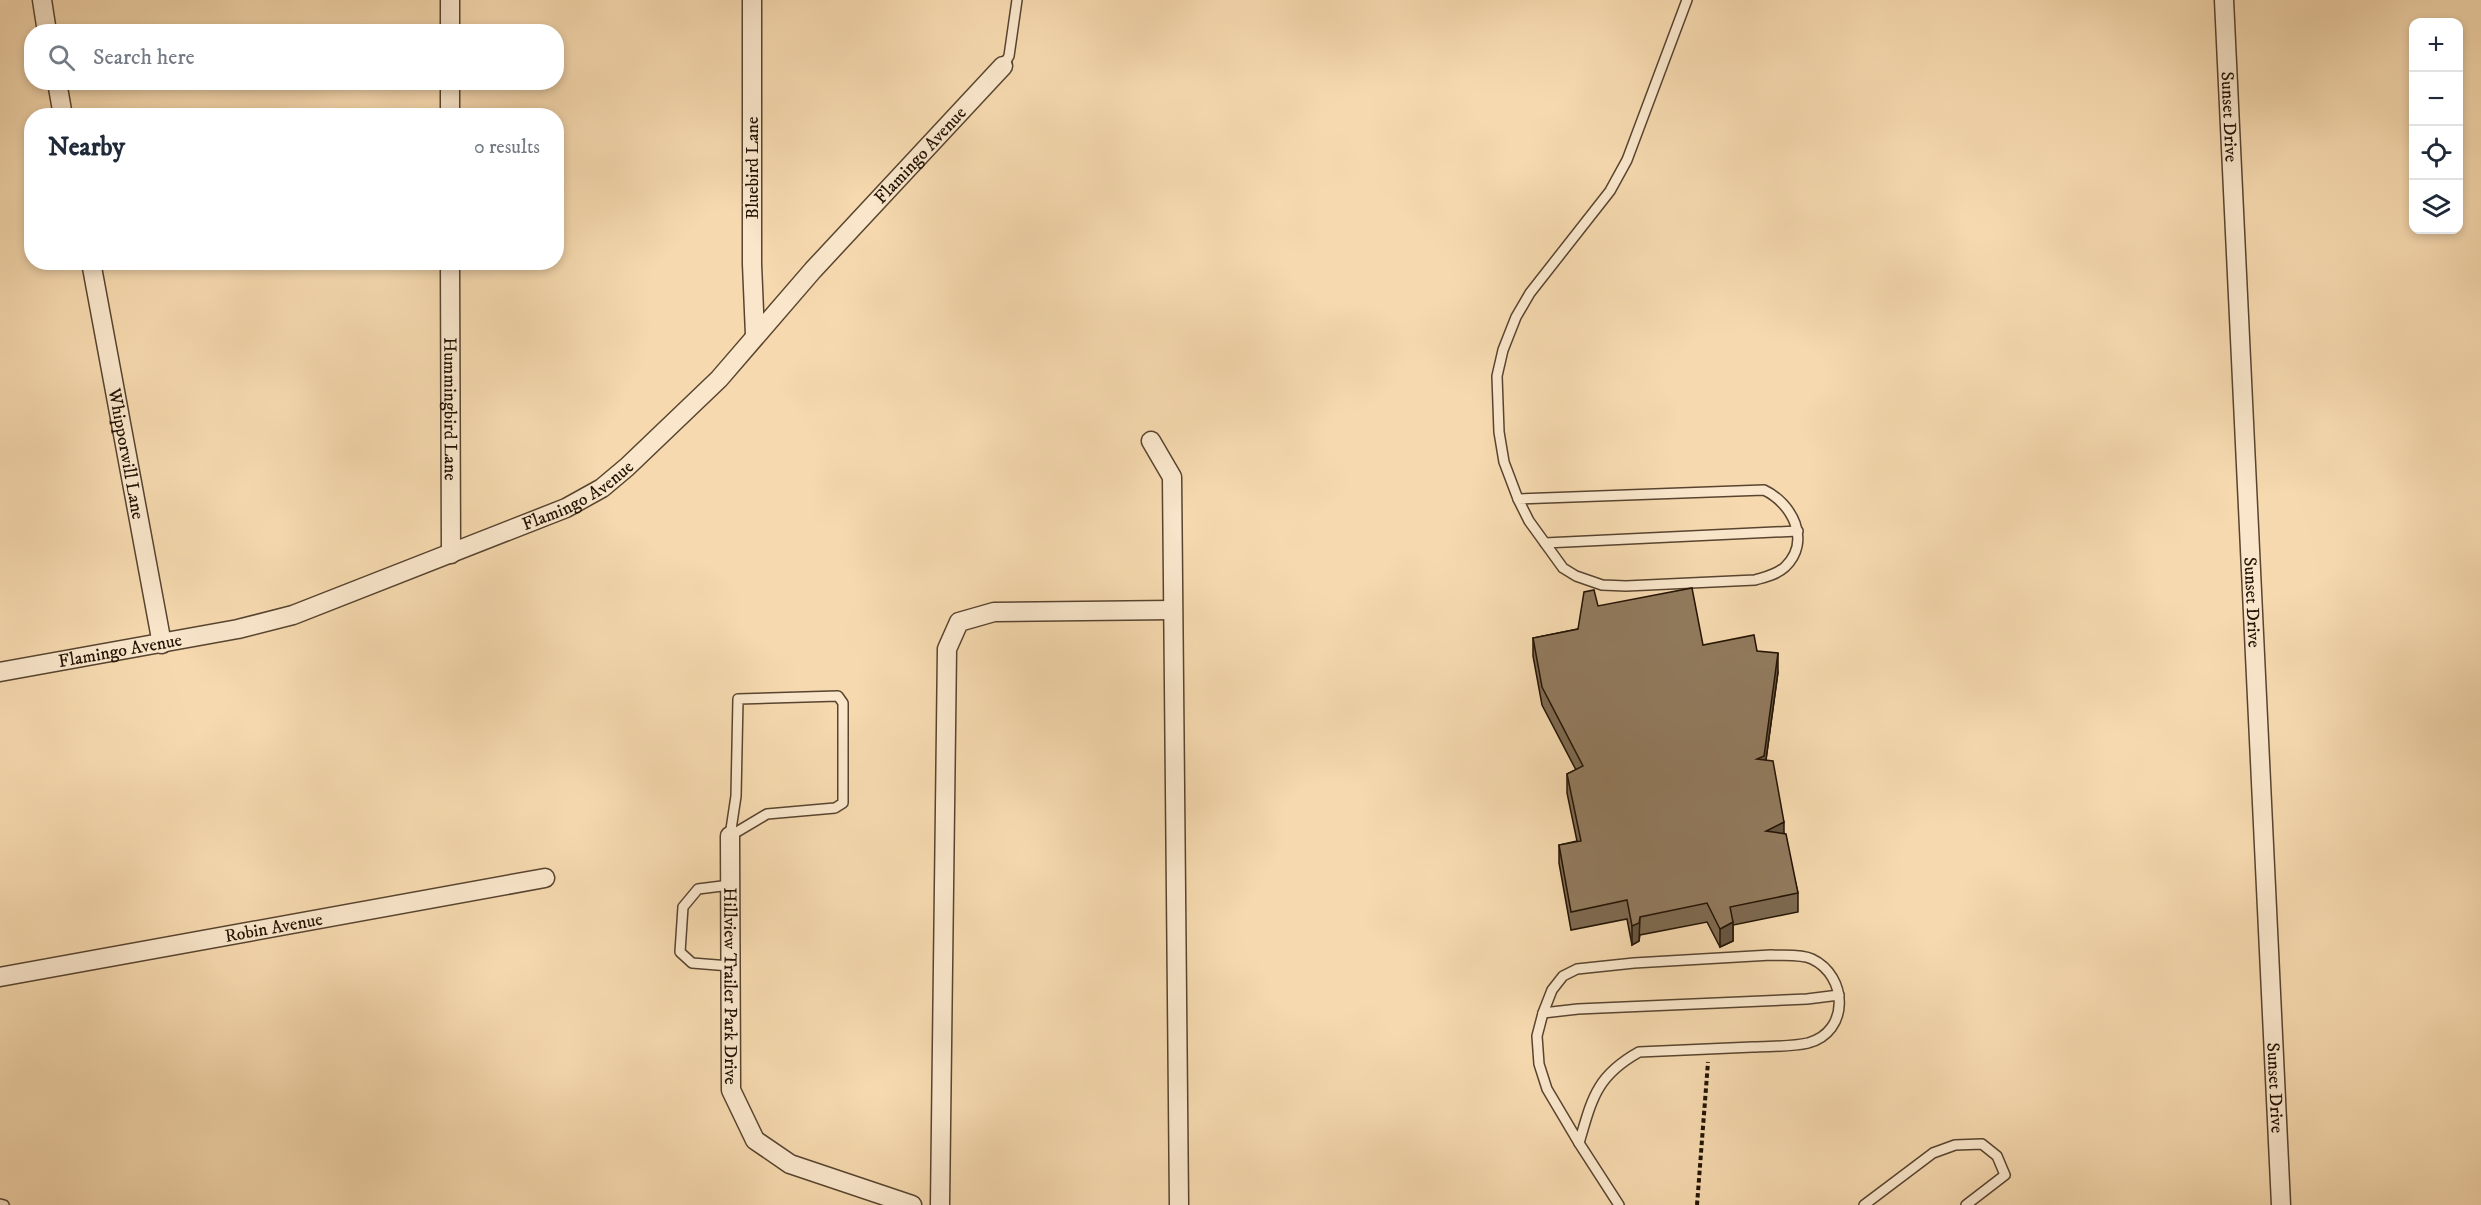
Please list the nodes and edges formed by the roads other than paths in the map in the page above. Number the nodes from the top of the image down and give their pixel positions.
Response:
1 (42, 0) edge
2 (450, 0) edge
3 (752, 0) edge
4 (1017, 0) edge
5 (1687, 0) edge
6 (2224, 0) edge
7 (46, 24) edge
8 (450, 24) edge
9 (1003, 66) joint
10 (58, 90) edge
11 (450, 90) edge
12 (62, 108) edge
13 (450, 108) edge
14 (92, 270) edge
15 (450, 270) edge
16 (755, 335) junction
17 (1151, 441) dead end
18 (1518, 499) junction
19 (1798, 531) junction
20 (1545, 543) junction
21 (451, 555) junction
22 (1172, 610) junction
23 (162, 644) junction
24 (0, 672) edge
25 (730, 836) junction
26 (545, 878) dead end
27 (730, 885) junction
28 (730, 966) junction
29 (0, 977) edge
30 (1839, 995) junction
31 (1543, 1013) junction
32 (1579, 1143) junction
33 (912, 1205) edge
34 (940, 1205) edge
35 (1179, 1205) edge
36 (1619, 1205) edge
37 (1864, 1205) edge
38 (1966, 1205) edge
39 (2281, 1205) edge

1 - 7 street
2 - 8 street
3 - 16 street, Bluebird Lane
4 - 9 lane
5 - 18 lane
6 - 39 street, Sunset Drive
9 - 16 street, Flamingo Avenue
10 - 12 street
11 - 13 street
14 - 23 street, Whipporwill Lane
15 - 21 street, Hummingbird Lane
16 - 21 street, Flamingo Avenue
17 - 22 street
18 - 19 lane
18 - 20 lane
19 - 20 lane
19 - 20 lane
21 - 23 street, Flamingo Avenue
22 - 34 street
22 - 35 street
23 - 24 street, Flamingo Avenue
25 - 25 lane
25 - 27 street, Hillview Trailer Park Drive
26 - 29 street, Robin Avenue
27 - 28 street, Hillview Trailer Park Drive
27 - 28 lane
28 - 33 street, Hillview Trailer Park Drive
30 - 31 lane
30 - 31 lane
30 - 32 lane
31 - 32 lane
32 - 36 lane
37 - 38 lane

